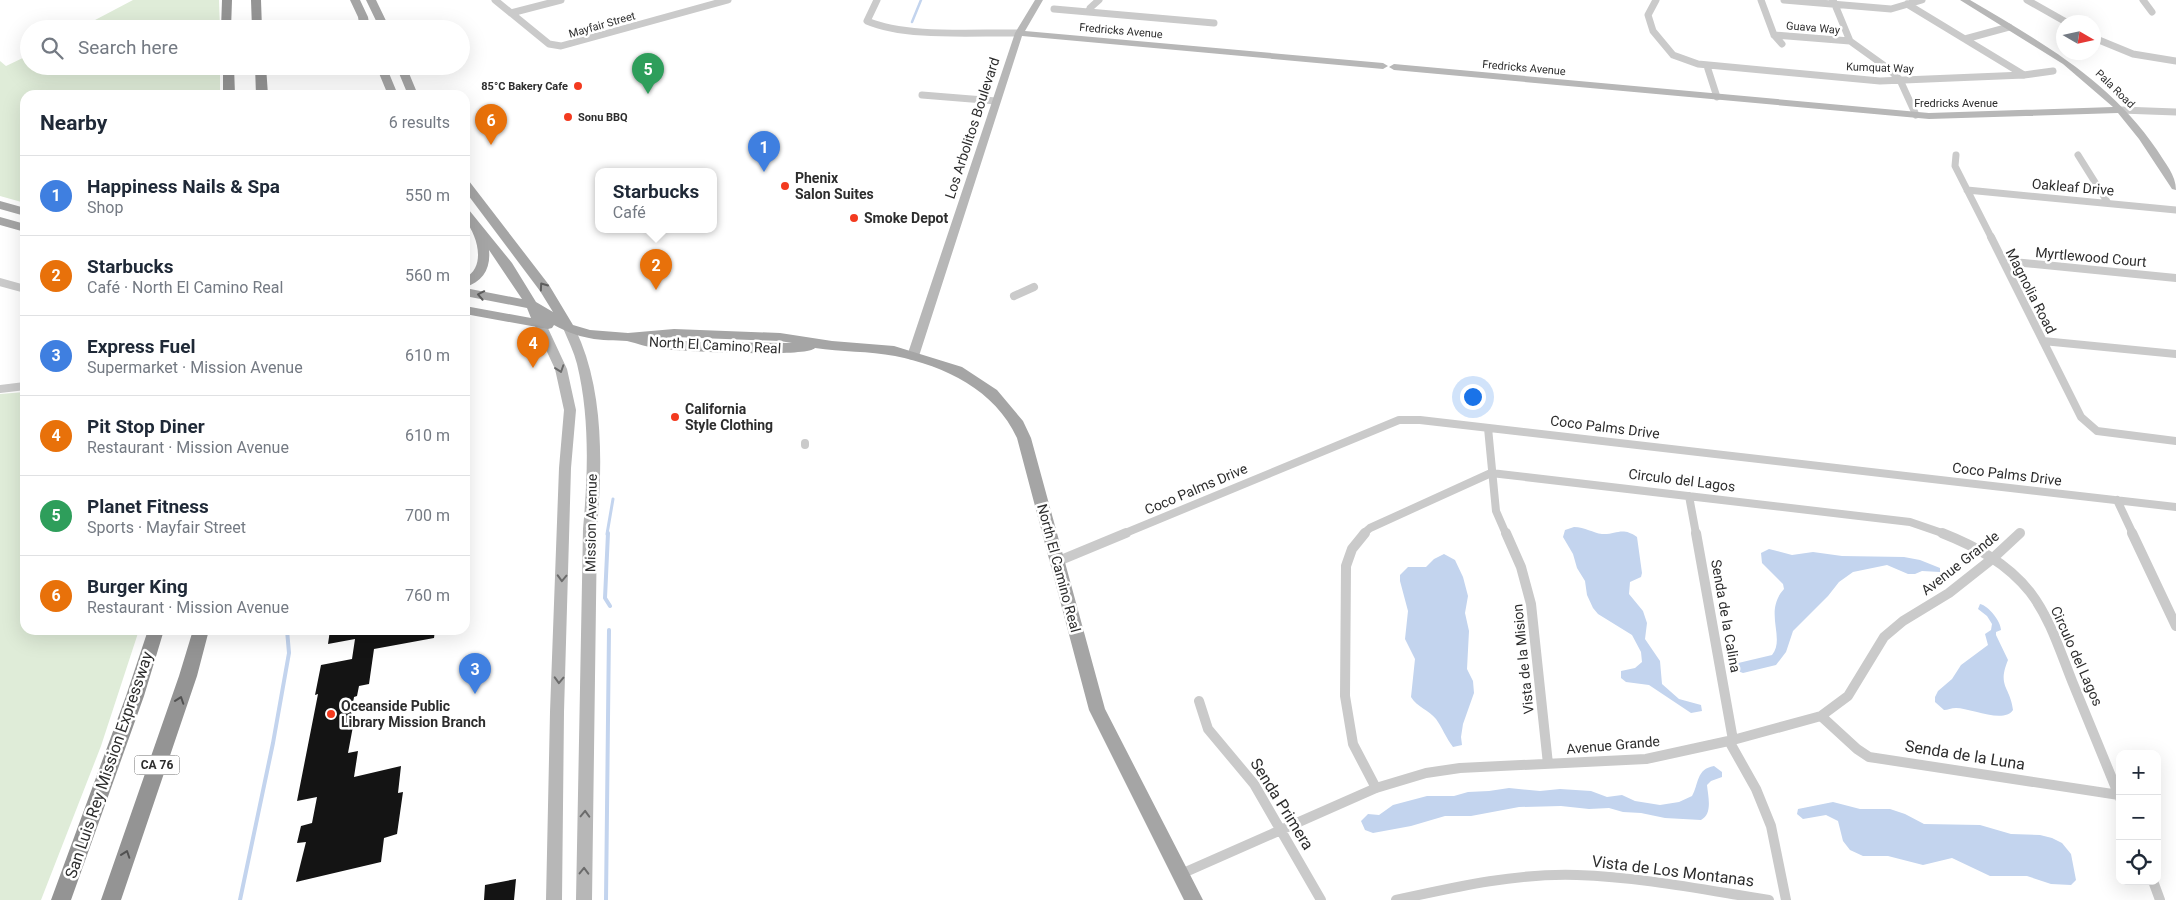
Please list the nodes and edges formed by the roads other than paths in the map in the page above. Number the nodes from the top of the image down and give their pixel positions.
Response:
1 (227, 0) edge
2 (256, 0) edge
3 (355, 0) edge
4 (372, 0) edge
5 (496, 0) edge
6 (561, 0) edge
7 (728, 0) edge
8 (876, 0) edge
9 (1040, 0) edge
10 (1099, 0) edge
11 (1656, 0) edge
12 (1761, 0) edge
13 (1784, 0) edge
14 (1922, 0) edge
15 (1964, 0) edge
16 (2027, 0) edge
17 (2143, 0) edge
18 (1834, 2) edge
19 (1908, 4) junction
20 (1054, 9) dead end
21 (1089, 12) junction
22 (2152, 12) dead end
23 (512, 13) junction
24 (2056, 16) edge
25 (226, 20) edge
26 (257, 20) edge
27 (362, 20) edge
28 (381, 20) edge
29 (1214, 24) dead end
30 (2009, 27) junction
31 (1019, 33) junction
32 (1774, 35) junction
33 (1965, 39) junction
34 (1850, 41) junction
35 (2101, 42) edge
36 (1782, 44) dead end
37 (2176, 61) edge
38 (1383, 66) joint
39 (1707, 66) junction
40 (1394, 67) joint
41 (2053, 71) dead end
42 (228, 75) edge
43 (261, 75) edge
44 (385, 75) edge
45 (394, 75) edge
46 (404, 75) edge
47 (2024, 75) junction
48 (406, 80) junction
49 (1900, 80) junction
50 (229, 90) edge
51 (262, 90) edge
52 (391, 90) edge
53 (411, 90) edge
54 (922, 95) dead end
55 (1717, 97) junction
56 (996, 101) junction
57 (2121, 110) junction
58 (2176, 112) edge
59 (1916, 115) junction
60 (1956, 155) dead end
61 (2078, 155) dead end
62 (2176, 187) edge
63 (470, 189) edge
64 (1967, 190) junction
65 (2108, 203) junction
66 (0, 205) edge
67 (470, 206) edge
68 (2176, 210) edge
69 (20, 211) edge
70 (490, 215) junction
71 (470, 218) edge
72 (0, 221) edge
73 (20, 227) edge
74 (479, 228) junction
75 (2003, 262) junction
76 (2176, 278) edge
77 (470, 280) edge
78 (0, 282) edge
79 (1034, 287) dead end
80 (20, 288) edge
81 (470, 293) edge
82 (1014, 296) dead end
83 (532, 305) junction
84 (470, 311) edge
85 (540, 324) junction
86 (569, 328) junction
87 (628, 337) junction
88 (2043, 341) junction
89 (734, 342) junction
90 (832, 346) junction
91 (2176, 354) edge
92 (913, 356) junction
93 (20, 387) edge
94 (0, 389) edge
95 (1488, 428) junction
96 (2176, 441) edge
97 (1491, 473) junction
98 (1689, 496) junction
99 (2117, 500) junction
100 (2176, 507) edge
101 (2020, 533) dead end
102 (1992, 559) junction
103 (1056, 562) junction
104 (2172, 610) edge
105 (2176, 626) edge
106 (154, 635) edge
107 (200, 635) edge
108 (1199, 701) dead end
109 (1821, 716) junction
110 (1731, 741) junction
111 (1548, 764) junction
112 (1376, 788) junction
113 (2119, 795) edge
114 (2116, 796) edge
115 (1281, 829) junction
116 (1181, 874) junction
117 (2154, 885) edge
118 (61, 900) edge
119 (110, 900) edge
120 (554, 900) edge
121 (584, 900) edge
122 (1194, 900) edge
123 (1320, 900) edge
124 (1396, 900) edge
125 (1769, 900) edge
126 (1786, 900) edge
127 (2160, 900) edge

1 - 25 highway
2 - 26 highway
3 - 27 main road
4 - 28 main road
5 - 23 street, Mayfair Street
6 - 23 street
7 - 23 street, Mayfair Street
8 - 31 street, Fredricks Avenue
9 - 31 street, Los Arbolitos Boulevard
10 - 21 street
11 - 39 street, Kumquat Way
12 - 32 street, Guava Way
13 - 18 street
14 - 19 street
15 - 30 street, Pala Road
16 - 24 street
17 - 22 street
18 - 19 street
18 - 34 street
19 - 33 street
20 - 21 street
21 - 29 street
30 - 33 street
30 - 57 street, Pala Road
31 - 38 street, Fredricks Avenue
31 - 56 street, Los Arbolitos Boulevard
32 - 34 street, Guava Way
32 - 36 street, Guava Way
33 - 47 street
34 - 49 street
35 - 37 street
38 - 40 street, Fredricks Avenue
39 - 49 street, Kumquat Way
39 - 55 street
40 - 55 street, Fredricks Avenue
41 - 47 street, Kumquat Way
42 - 50 highway
43 - 51 highway
44 - 52 main road
45 - 48 main road
46 - 48 main road
47 - 49 street, Kumquat Way
48 - 53 main road
49 - 59 street
54 - 56 street
55 - 59 street, Fredricks Avenue
56 - 92 street, Los Arbolitos Boulevard
57 - 58 street, Fredricks Avenue
57 - 59 street, Fredricks Avenue
57 - 62 street, Pala Road
60 - 64 street, Magnolia Road
61 - 65 street
63 - 70 main road, Mission Avenue
64 - 65 street, Oakleaf Drive
64 - 75 street, Magnolia Road
65 - 68 street, Oakleaf Drive
66 - 69 main road
67 - 70 main road
86 -> 70 main road, Mission Avenue
71 - 74 main road, Mission Avenue
72 - 73 main road
74 - 77 main road
74 - 83 main road, Mission Avenue
75 - 76 street, Myrtlewood Court
75 - 88 street, Magnolia Road
78 - 80 street
79 - 82 street
83 -> 81 main road
83 - 85 main road, Mission Avenue
83 - 86 main road
84 - 85 main road
85 - 86 main road
85 -> 120 street, Mission Avenue
86 - 87 main road, North El Camino Real
121 -> 86 street, Mission Avenue
87 - 89 main road, North El Camino Real
87 - 89 main road, North El Camino Real
88 - 91 street
88 - 96 street, Magnolia Road
89 - 90 main road, North El Camino Real
89 - 90 main road, North El Camino Real
90 - 92 main road, North El Camino Real
92 - 103 main road, North El Camino Real
93 - 94 street
95 - 97 street, Vista de la Mision
95 - 99 street, Coco Palms Drive
95 - 103 street, Coco Palms Drive
97 - 98 street, Circulo del Lagos
97 - 111 street, Vista de la Mision
97 - 112 street
98 - 102 street, Circulo del Lagos
98 - 110 street, Senda de la Calina
99 - 100 street, Coco Palms Drive
99 - 104 street
101 - 102 street, Avenue Grande
102 - 109 street, Avenue Grande
102 - 113 street, Circulo del Lagos
103 - 116 main road, North El Camino Real
104 - 105 street
106 - 118 highway, San Luis Rey Mission Expressway / CA 76
119 -> 107 highway, CA 76
108 - 115 street, Senda Primera
109 - 110 street, Avenue Grande
109 - 114 street, Senda de la Luna
110 - 111 street, Avenue Grande
110 - 126 street, Senda de la Calina
111 - 112 street, Avenue Grande
112 - 115 street, Avenue Grande
115 - 116 street, Avenue Grande
115 - 123 street, Senda Primera
116 - 122 main road, North El Camino Real
117 - 127 street
124 - 125 street, Vista de Los Montanas

